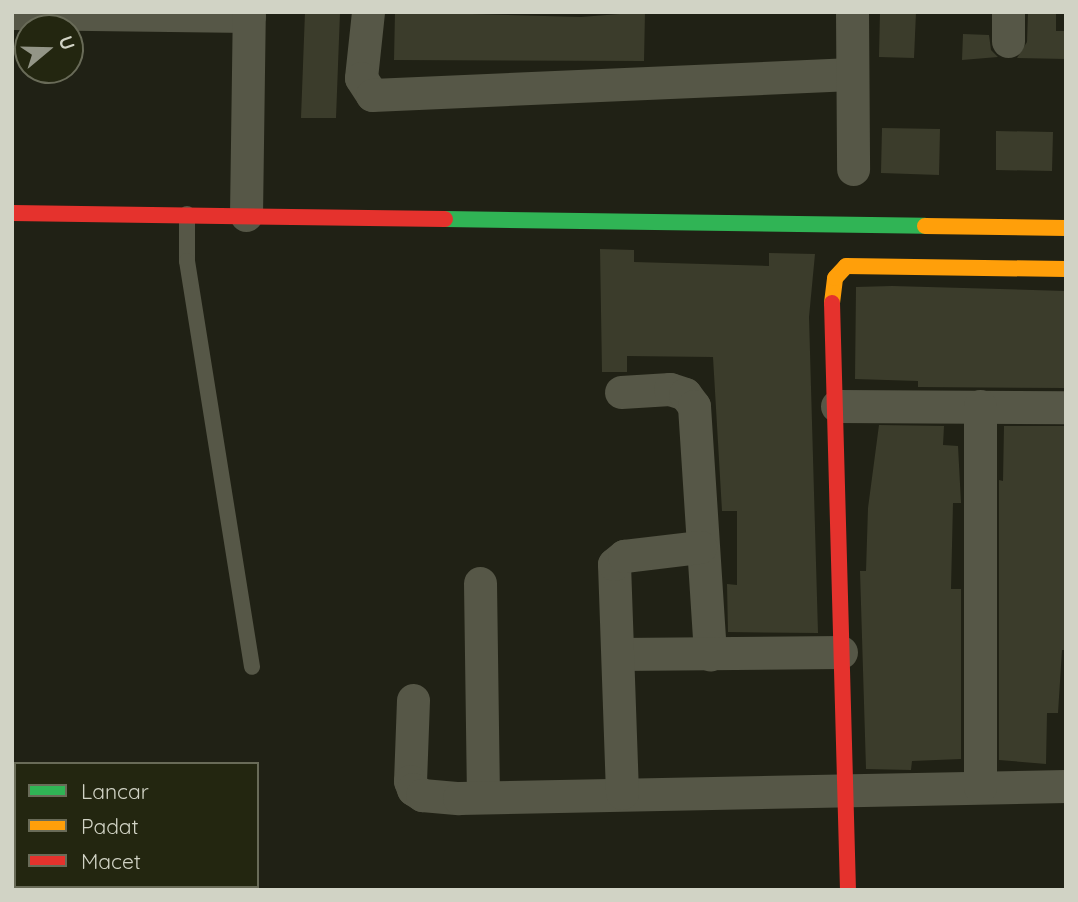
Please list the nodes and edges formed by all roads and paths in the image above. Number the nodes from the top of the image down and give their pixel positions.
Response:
1 (368, 12) edge
2 (852, 12) edge
3 (12, 13) edge
4 (249, 14) edge
5 (852, 74) junction
6 (853, 169) dead end
7 (12, 213) edge
8 (187, 214) junction
9 (246, 215) junction
10 (1066, 228) edge
11 (1066, 268) edge
12 (621, 391) dead end
13 (837, 406) junction
14 (980, 406) junction
15 (1066, 407) edge
16 (700, 547) junction
17 (480, 583) dead end
18 (842, 652) junction
19 (710, 653) junction
20 (619, 654) junction
21 (253, 667) dead end
22 (413, 701) dead end
23 (1066, 786) edge
24 (980, 787) junction
25 (844, 790) junction
26 (622, 793) junction
27 (483, 797) junction
28 (848, 890) edge

1 - 5 street
2 - 5 street
3 - 4 street
4 - 9 street
5 - 6 street
7 - 8 street
8 - 9 street
8 - 21 lane
9 - 10 street
11 - 13 street
12 - 16 street
13 - 14 street
13 - 18 street
14 - 15 street
14 - 24 street
16 - 19 street
16 - 20 street
17 - 27 street
18 - 19 street
18 - 25 street
19 - 20 street
20 - 26 street
22 - 27 street
23 - 24 street
24 - 25 street
25 - 26 street
25 - 28 street
26 - 27 street

